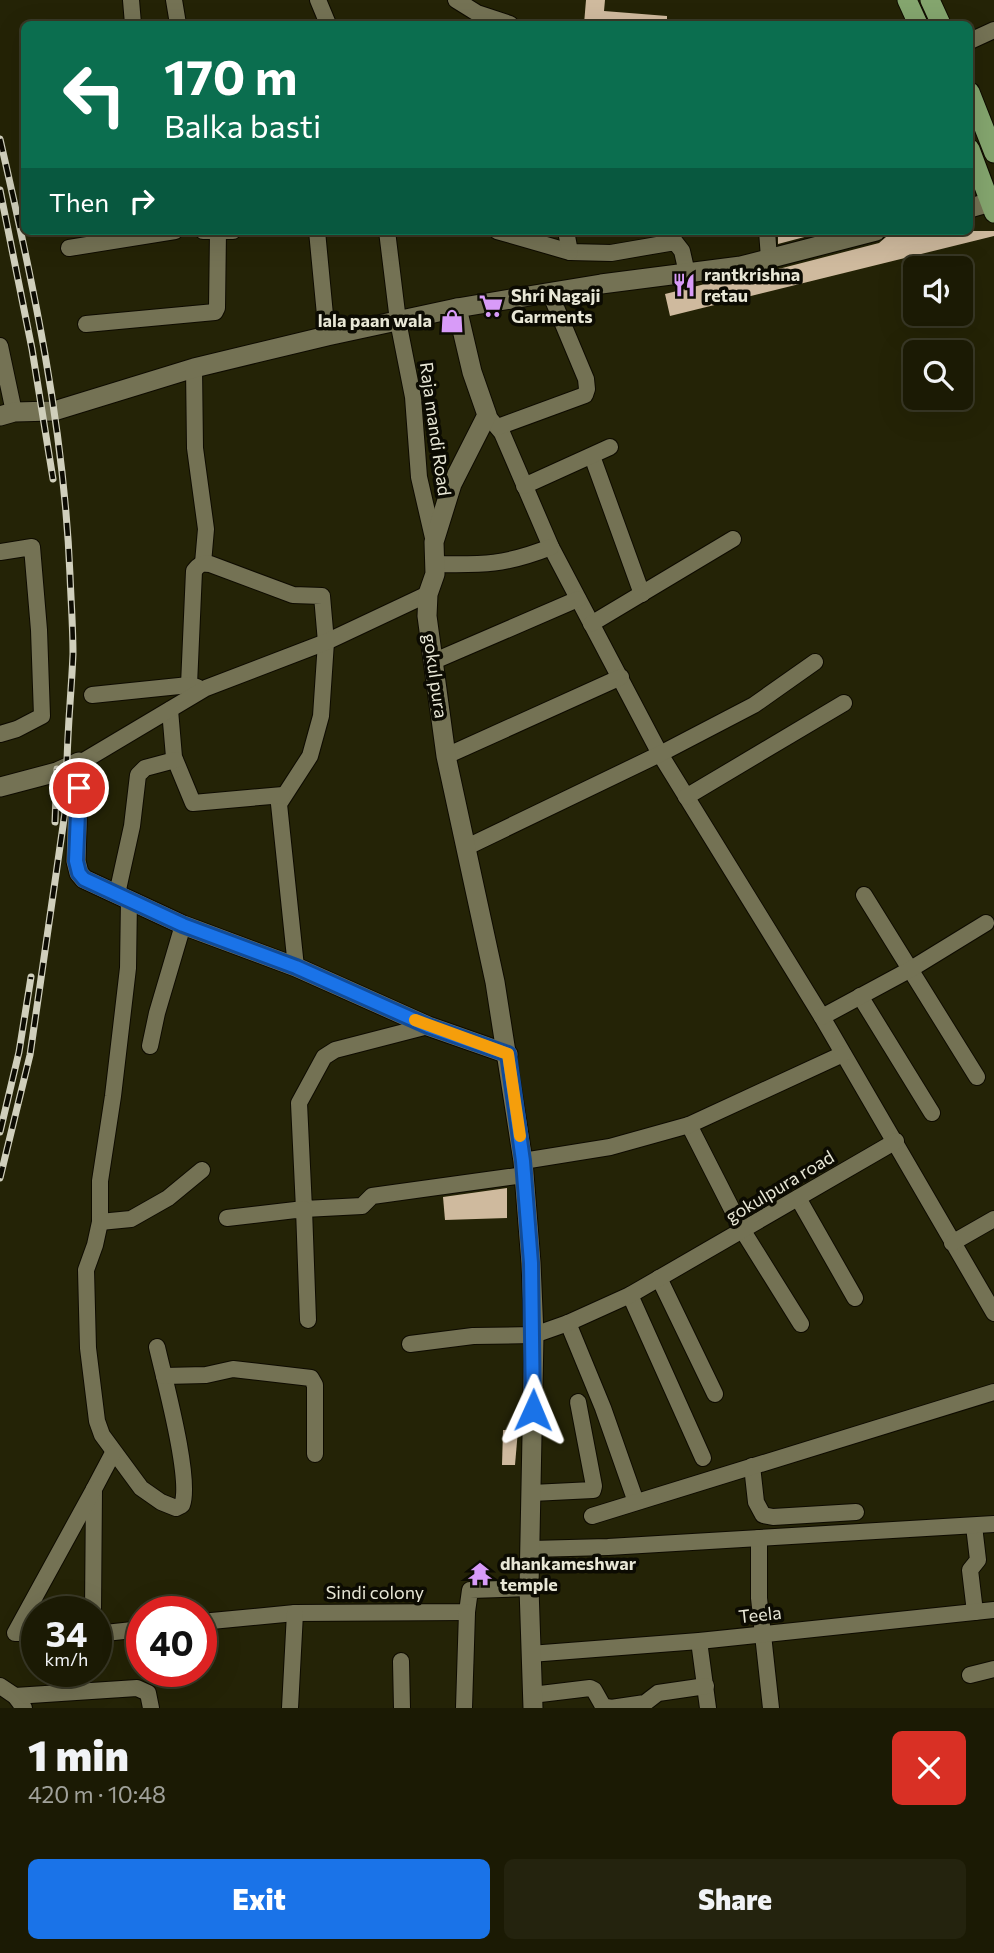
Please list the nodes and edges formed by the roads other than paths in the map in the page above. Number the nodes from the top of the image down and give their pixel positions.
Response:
1 (131, 0) edge
2 (174, 0) edge
3 (318, 0) edge
4 (456, 0) edge
5 (907, 0) edge
6 (930, 0) edge
7 (133, 21) edge
8 (178, 21) edge
9 (327, 21) edge
10 (501, 21) edge
11 (917, 21) edge
12 (940, 21) edge
13 (994, 30) edge
14 (973, 40) edge
15 (973, 100) edge
16 (994, 153) edge
17 (973, 156) edge
18 (993, 206) edge
19 (973, 208) edge
20 (116, 235) edge
21 (218, 235) edge
22 (317, 235) edge
23 (387, 235) edge
24 (510, 235) edge
25 (567, 235) edge
26 (767, 235) edge
27 (860, 235) edge
28 (69, 248) dead end
29 (570, 252) junction
30 (769, 258) junction
31 (687, 273) junction
32 (550, 293) junction
33 (457, 308) junction
34 (398, 321) junction
35 (86, 324) dead end
36 (327, 336) junction
37 (0, 345) edge
38 (194, 368) junction
39 (7, 414) edge
40 (492, 421) junction
41 (610, 447) dead end
42 (592, 456) junction
43 (524, 486) junction
44 (733, 539) dead end
45 (434, 542) junction
46 (551, 547) junction
47 (0, 552) edge
48 (203, 563) junction
49 (435, 564) junction
50 (428, 594) junction
51 (642, 594) junction
52 (578, 599) junction
53 (591, 624) junction
54 (326, 642) junction
55 (432, 662) junction
56 (815, 662) dead end
57 (621, 677) junction
58 (189, 685) junction
59 (206, 688) junction
60 (92, 695) dead end
61 (844, 703) dead end
62 (170, 710) junction
63 (0, 734) edge
64 (660, 754) junction
65 (446, 756) junction
66 (175, 760) junction
67 (80, 763) junction
68 (0, 785) edge
69 (283, 795) junction
70 (686, 797) junction
71 (467, 846) junction
72 (864, 895) dead end
73 (123, 897) junction
74 (986, 923) dead end
75 (183, 925) junction
76 (296, 967) junction
77 (911, 969) junction
78 (860, 996) junction
79 (822, 1017) junction
80 (428, 1026) junction
81 (150, 1046) dead end
82 (508, 1054) junction
83 (844, 1054) junction
84 (977, 1077) dead end
85 (932, 1113) dead end
86 (689, 1125) junction
87 (895, 1140) junction
88 (524, 1168) junction
89 (202, 1170) dead end
90 (798, 1198) junction
91 (304, 1209) junction
92 (227, 1218) dead end
93 (994, 1219) edge
94 (100, 1222) junction
95 (743, 1231) junction
96 (952, 1243) junction
97 (659, 1278) junction
98 (631, 1295) junction
99 (855, 1298) dead end
100 (994, 1313) edge
101 (308, 1320) dead end
102 (568, 1323) junction
103 (801, 1324) dead end
104 (534, 1335) junction
105 (410, 1344) dead end
106 (157, 1347) dead end
107 (164, 1376) junction
108 (994, 1392) edge
109 (715, 1394) dead end
110 (579, 1402) dead end
111 (113, 1452) junction
112 (315, 1454) dead end
113 (703, 1458) dead end
114 (752, 1466) junction
115 (99, 1479) junction
116 (531, 1493) junction
117 (636, 1502) junction
118 (856, 1512) dead end
119 (592, 1516) dead end
120 (994, 1524) edge
121 (974, 1526) junction
122 (759, 1538) junction
123 (531, 1549) junction
124 (529, 1588) junction
125 (94, 1596) edge
126 (994, 1610) edge
127 (467, 1612) junction
128 (975, 1612) junction
129 (295, 1613) junction
130 (217, 1620) edge
131 (8, 1632) edge
132 (763, 1634) junction
133 (699, 1641) junction
134 (530, 1654) junction
135 (401, 1661) dead end
136 (994, 1669) edge
137 (970, 1675) dead end
138 (0, 1686) edge
139 (706, 1686) junction
140 (20, 1702) edge
141 (533, 1702) edge
142 (151, 1708) edge
143 (290, 1708) edge
144 (402, 1708) edge
145 (464, 1708) edge
146 (708, 1708) edge
147 (771, 1708) edge

1 - 7 street
2 - 8 street
3 - 9 street
4 - 10 street
5 - 11 highway
6 - 12 highway
13 - 14 street
15 - 16 highway
17 - 18 highway
18 - 19 street
20 - 28 street
21 - 35 street
22 - 36 street
23 - 34 street, Raja mandi Road
24 - 29 street
25 - 29 street
26 - 30 street
27 - 30 street
29 - 31 street
30 - 31 street
31 - 32 street
32 - 33 street
32 - 40 street
33 - 34 street
33 - 40 street
34 - 36 street
34 - 45 street, Raja mandi Road
36 - 38 street
37 - 39 street
38 - 39 street
38 - 48 street
40 - 43 street
40 - 45 street, gokul pura
41 - 42 street
42 - 43 street
42 - 51 street
43 - 46 street
44 - 51 street
45 - 49 street, gokul pura
46 - 49 street
46 - 52 street
47 - 63 street
48 - 54 street
48 - 58 street
49 - 50 street, gokul pura
50 - 54 street
50 - 55 street, gokul pura
51 - 53 street
52 - 53 street
52 - 55 street
53 - 57 street
54 - 59 street
54 - 69 street
55 - 65 street, gokul pura
56 - 64 street
57 - 64 street
57 - 65 street
58 - 59 street
58 - 60 street
59 - 62 street
61 - 70 street
62 - 66 street
62 - 67 street
64 - 70 street
64 - 71 street
65 - 71 street, gokul pura
66 - 69 street
66 - 73 street
67 - 68 street
67 - 73 street
69 - 76 street
70 - 79 street
71 - 82 street, gokul pura
72 - 77 street
73 - 75 street
73 - 94 street
74 - 77 street
75 - 76 street
75 - 81 street
76 - 80 street
77 - 78 street
77 - 84 street
78 - 79 street
78 - 85 street
79 - 83 street
80 - 82 street
80 - 91 street
82 - 88 street, gokul pura
83 - 86 street
83 - 87 street
86 - 88 street
86 - 95 street
87 - 90 street, gokulpura road
87 - 96 street
88 - 91 street
88 - 104 street, gokul pura
89 - 94 street
90 - 95 street, gokulpura road
90 - 99 street
91 - 92 street
91 - 101 street
93 - 96 street
94 - 111 street
95 - 97 street, gokulpura road
95 - 103 street
96 - 100 street
97 - 98 street, gokulpura road
97 - 109 street
98 - 102 street, gokulpura road
98 - 113 street
102 - 104 street, gokulpura road
102 - 117 street
104 - 105 street, gokulpura road
104 - 116 street, gokul pura
106 - 107 street
107 - 111 street
107 - 112 street
108 - 114 street
110 - 116 street
111 - 115 street
114 - 117 street
114 - 118 street
115 - 125 street
115 - 131 street
116 - 123 street, gokul pura
117 - 119 street
120 - 121 street
121 - 122 street
121 - 128 street
122 - 123 street
122 - 132 street
123 - 124 street, gokul pura
124 - 127 street
124 - 134 street, gokul pura
126 - 128 street, Teela
127 - 129 street, Sindi colony
127 - 145 street
128 - 132 street, Teela
129 - 130 street, Sindi colony
129 - 143 street
132 - 133 street, Teela
132 - 147 street
133 - 134 street, Teela
133 - 139 street
134 - 141 street, gokul pura
135 - 144 street
136 - 137 street
138 - 140 street
139 - 141 street
139 - 146 street
140 - 142 street

